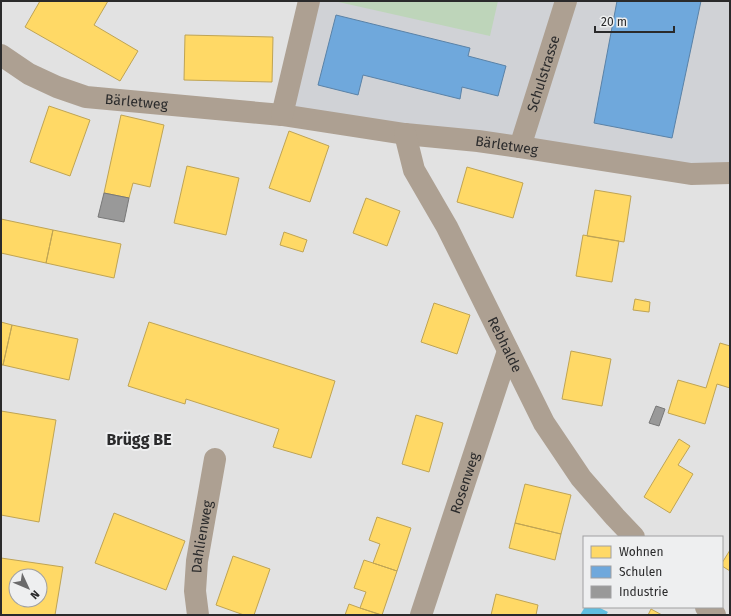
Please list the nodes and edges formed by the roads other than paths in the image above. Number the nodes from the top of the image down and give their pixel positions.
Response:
1 (309, 1) edge
2 (566, 1) edge
3 (1, 56) edge
4 (282, 115) junction
5 (405, 134) junction
6 (520, 147) junction
7 (730, 173) edge
8 (508, 351) junction
9 (215, 459) dead end
10 (633, 536) edge
11 (707, 608) edge
12 (198, 615) edge
13 (421, 615) edge
14 (715, 615) edge

1 - 4 street
2 - 6 street, Schulstrasse
3 - 4 street, Bärletweg
4 - 5 street, Bärletweg
5 - 6 street, Bärletweg
5 - 8 street, Rebhalde
6 - 7 street, Bärletweg
8 - 10 street, Rebhalde
8 - 13 street, Rosenweg
9 - 12 street, Dahlienweg
11 - 14 street

